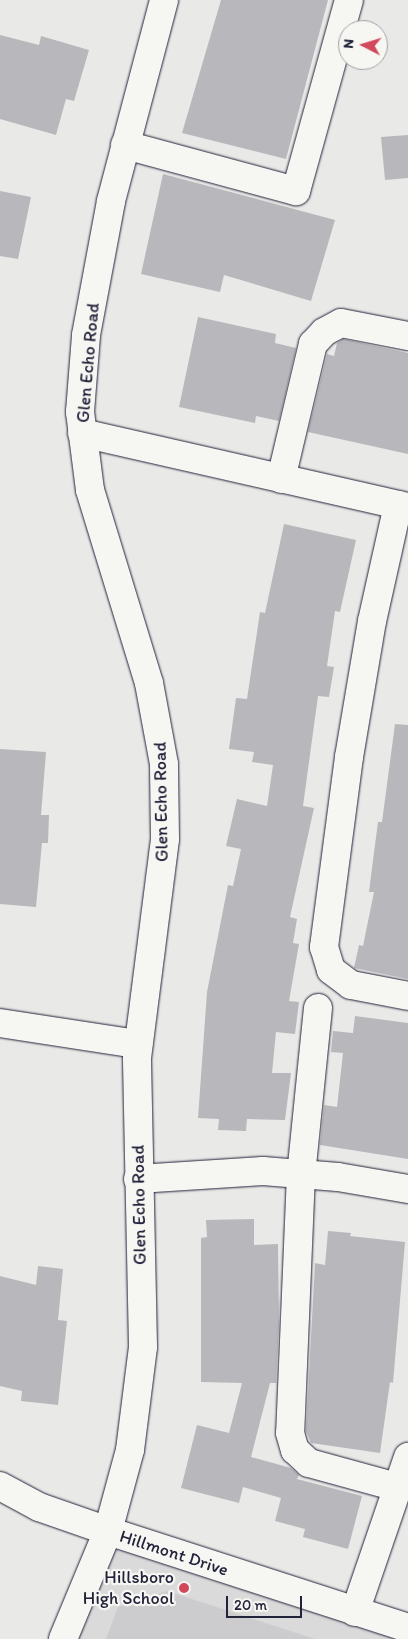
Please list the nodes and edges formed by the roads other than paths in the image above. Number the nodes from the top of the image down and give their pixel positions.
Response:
1 (164, 0) edge
2 (349, 0) edge
3 (125, 145) junction
4 (408, 336) edge
5 (82, 433) junction
6 (281, 479) junction
7 (403, 506) edge
8 (408, 996) edge
9 (318, 1008) dead end
10 (0, 1023) edge
11 (138, 1044) junction
12 (301, 1174) junction
13 (138, 1179) junction
14 (408, 1189) edge
15 (408, 1457) edge
16 (0, 1486) edge
17 (397, 1487) junction
18 (108, 1531) junction
19 (355, 1612) junction
20 (408, 1628) edge
21 (63, 1639) edge

1 - 3 street, Glen Echo Road
2 - 3 street
3 - 5 street, Glen Echo Road
4 - 6 street
5 - 6 street
5 - 11 street, Glen Echo Road
6 - 7 street
7 - 8 street
9 - 12 street
10 - 11 street
11 - 13 street, Glen Echo Road
12 - 13 street
12 - 14 street
12 - 17 street
13 - 18 street, Glen Echo Road
15 - 17 street
16 - 18 street, Hillmont Drive
17 - 19 street
18 - 19 street, Hillmont Drive
18 - 21 street, Glen Echo Road
19 - 20 street, Hillmont Drive

